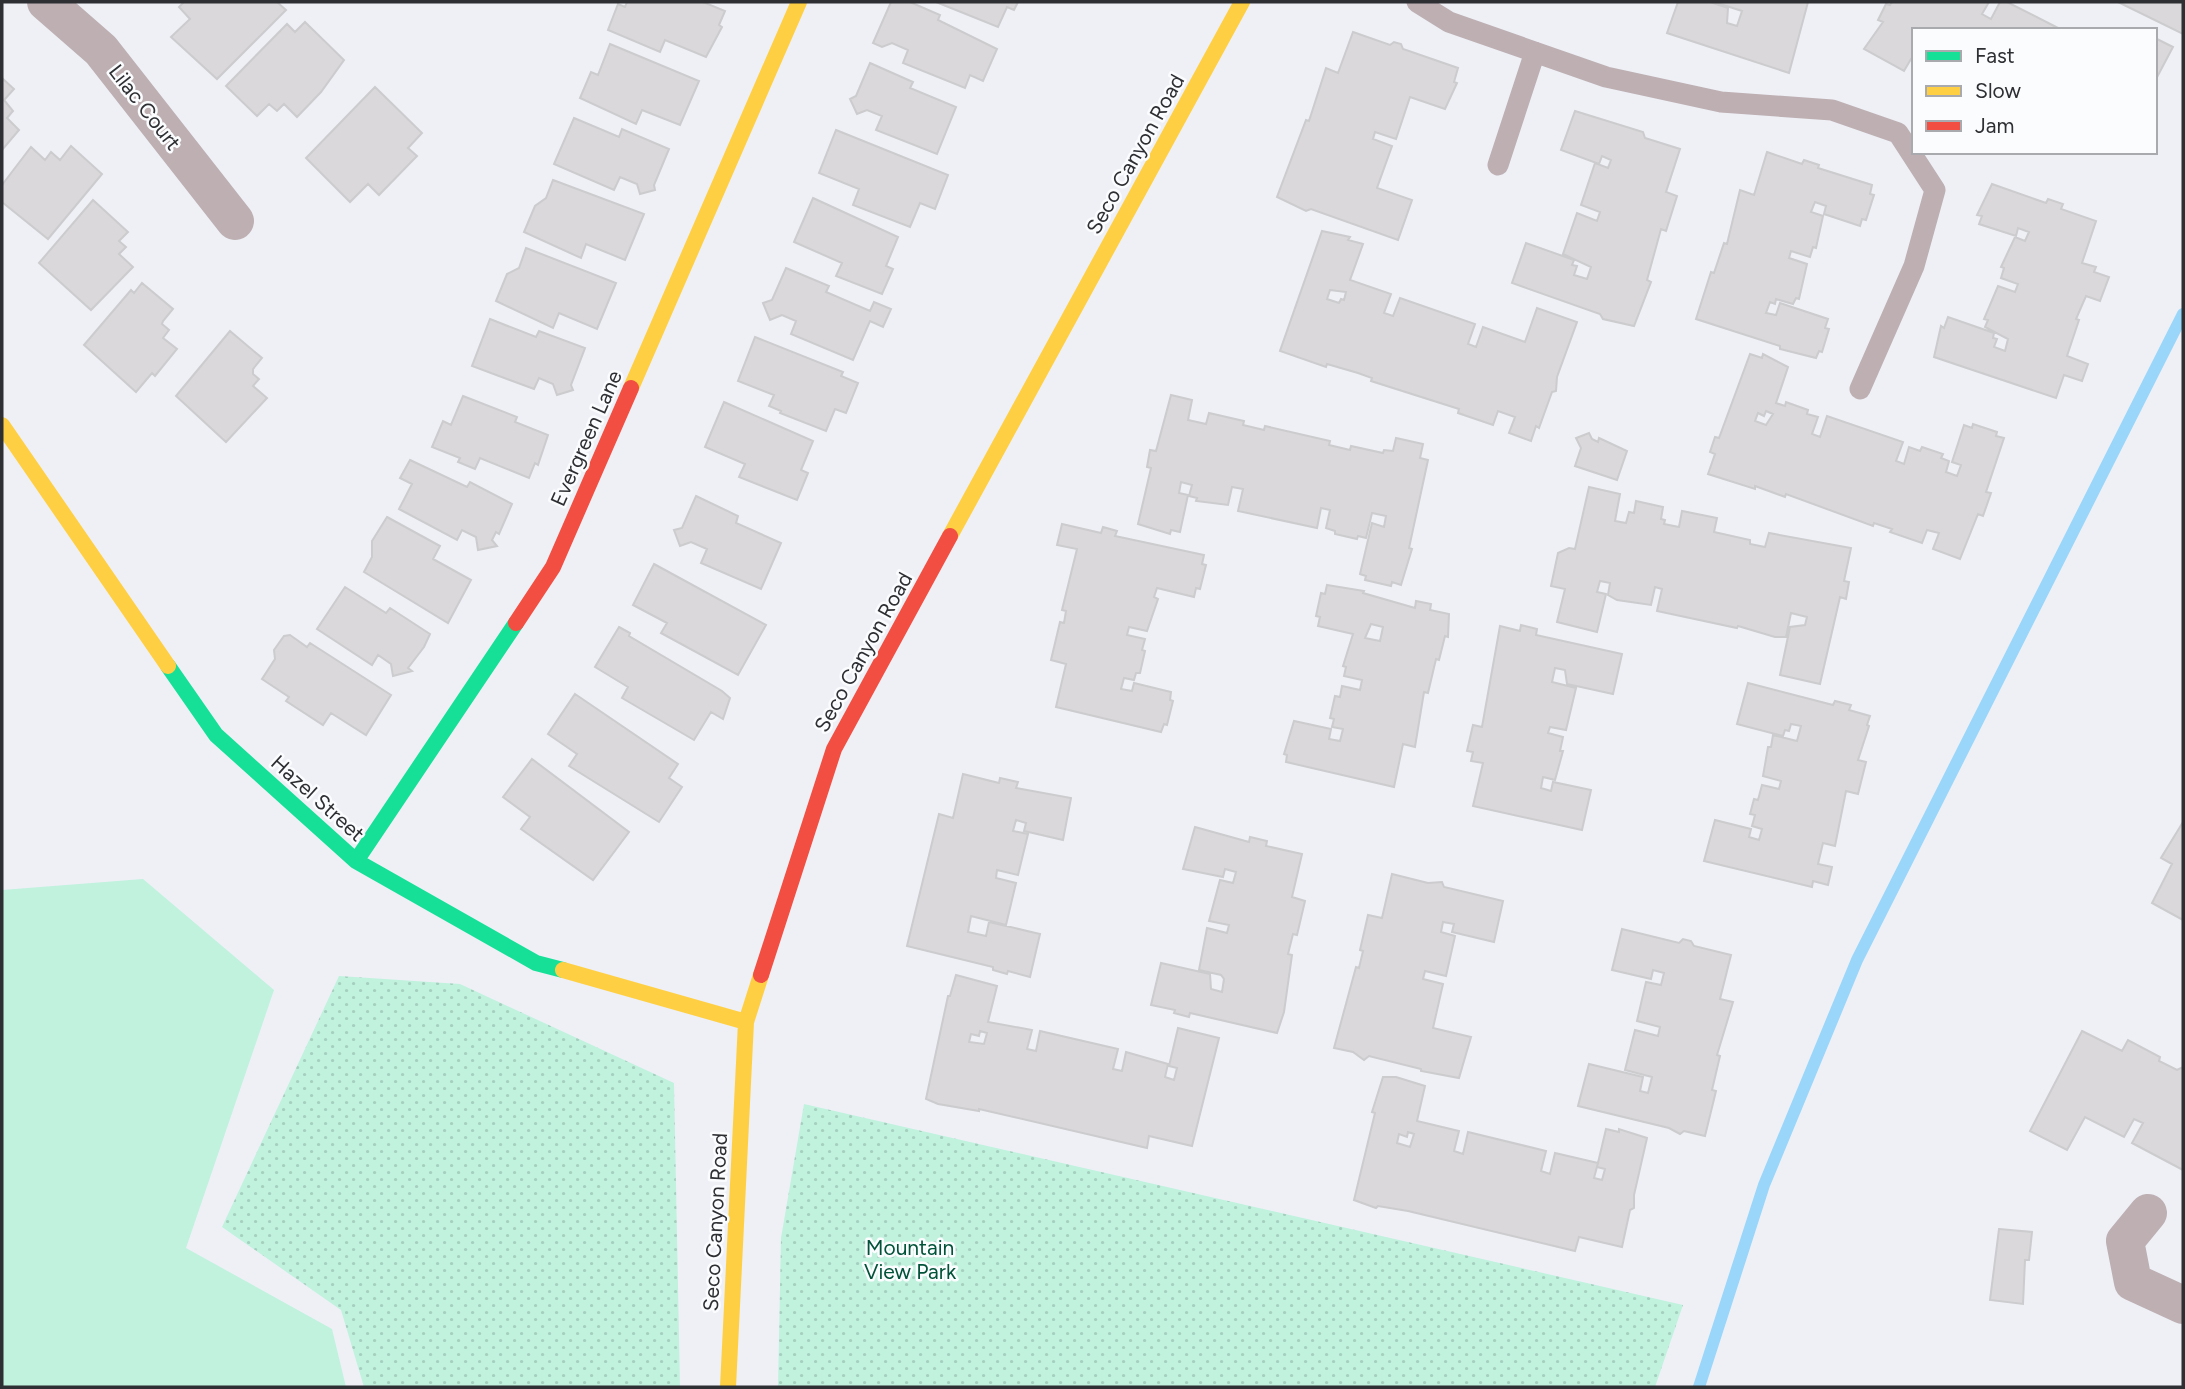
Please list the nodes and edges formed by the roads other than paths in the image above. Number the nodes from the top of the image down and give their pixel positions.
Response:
1 (46, 2) edge
2 (799, 2) edge
3 (1242, 2) edge
4 (1417, 2) edge
5 (1535, 52) junction
6 (1498, 164) dead end
7 (235, 221) dead end
8 (1860, 389) dead end
9 (2, 425) edge
10 (356, 861) junction
11 (746, 1022) junction
12 (2148, 1213) dead end
13 (2183, 1305) edge
14 (728, 1387) edge

1 - 7 street, Lilac Court
2 - 10 street, Evergreen Lane
3 - 11 street, Seco Canyon Road
4 - 5 lane
5 - 6 lane
5 - 8 lane
9 - 10 street, Hazel Street
10 - 11 street, Hazel Street
11 - 14 street, Seco Canyon Road
12 - 13 street

